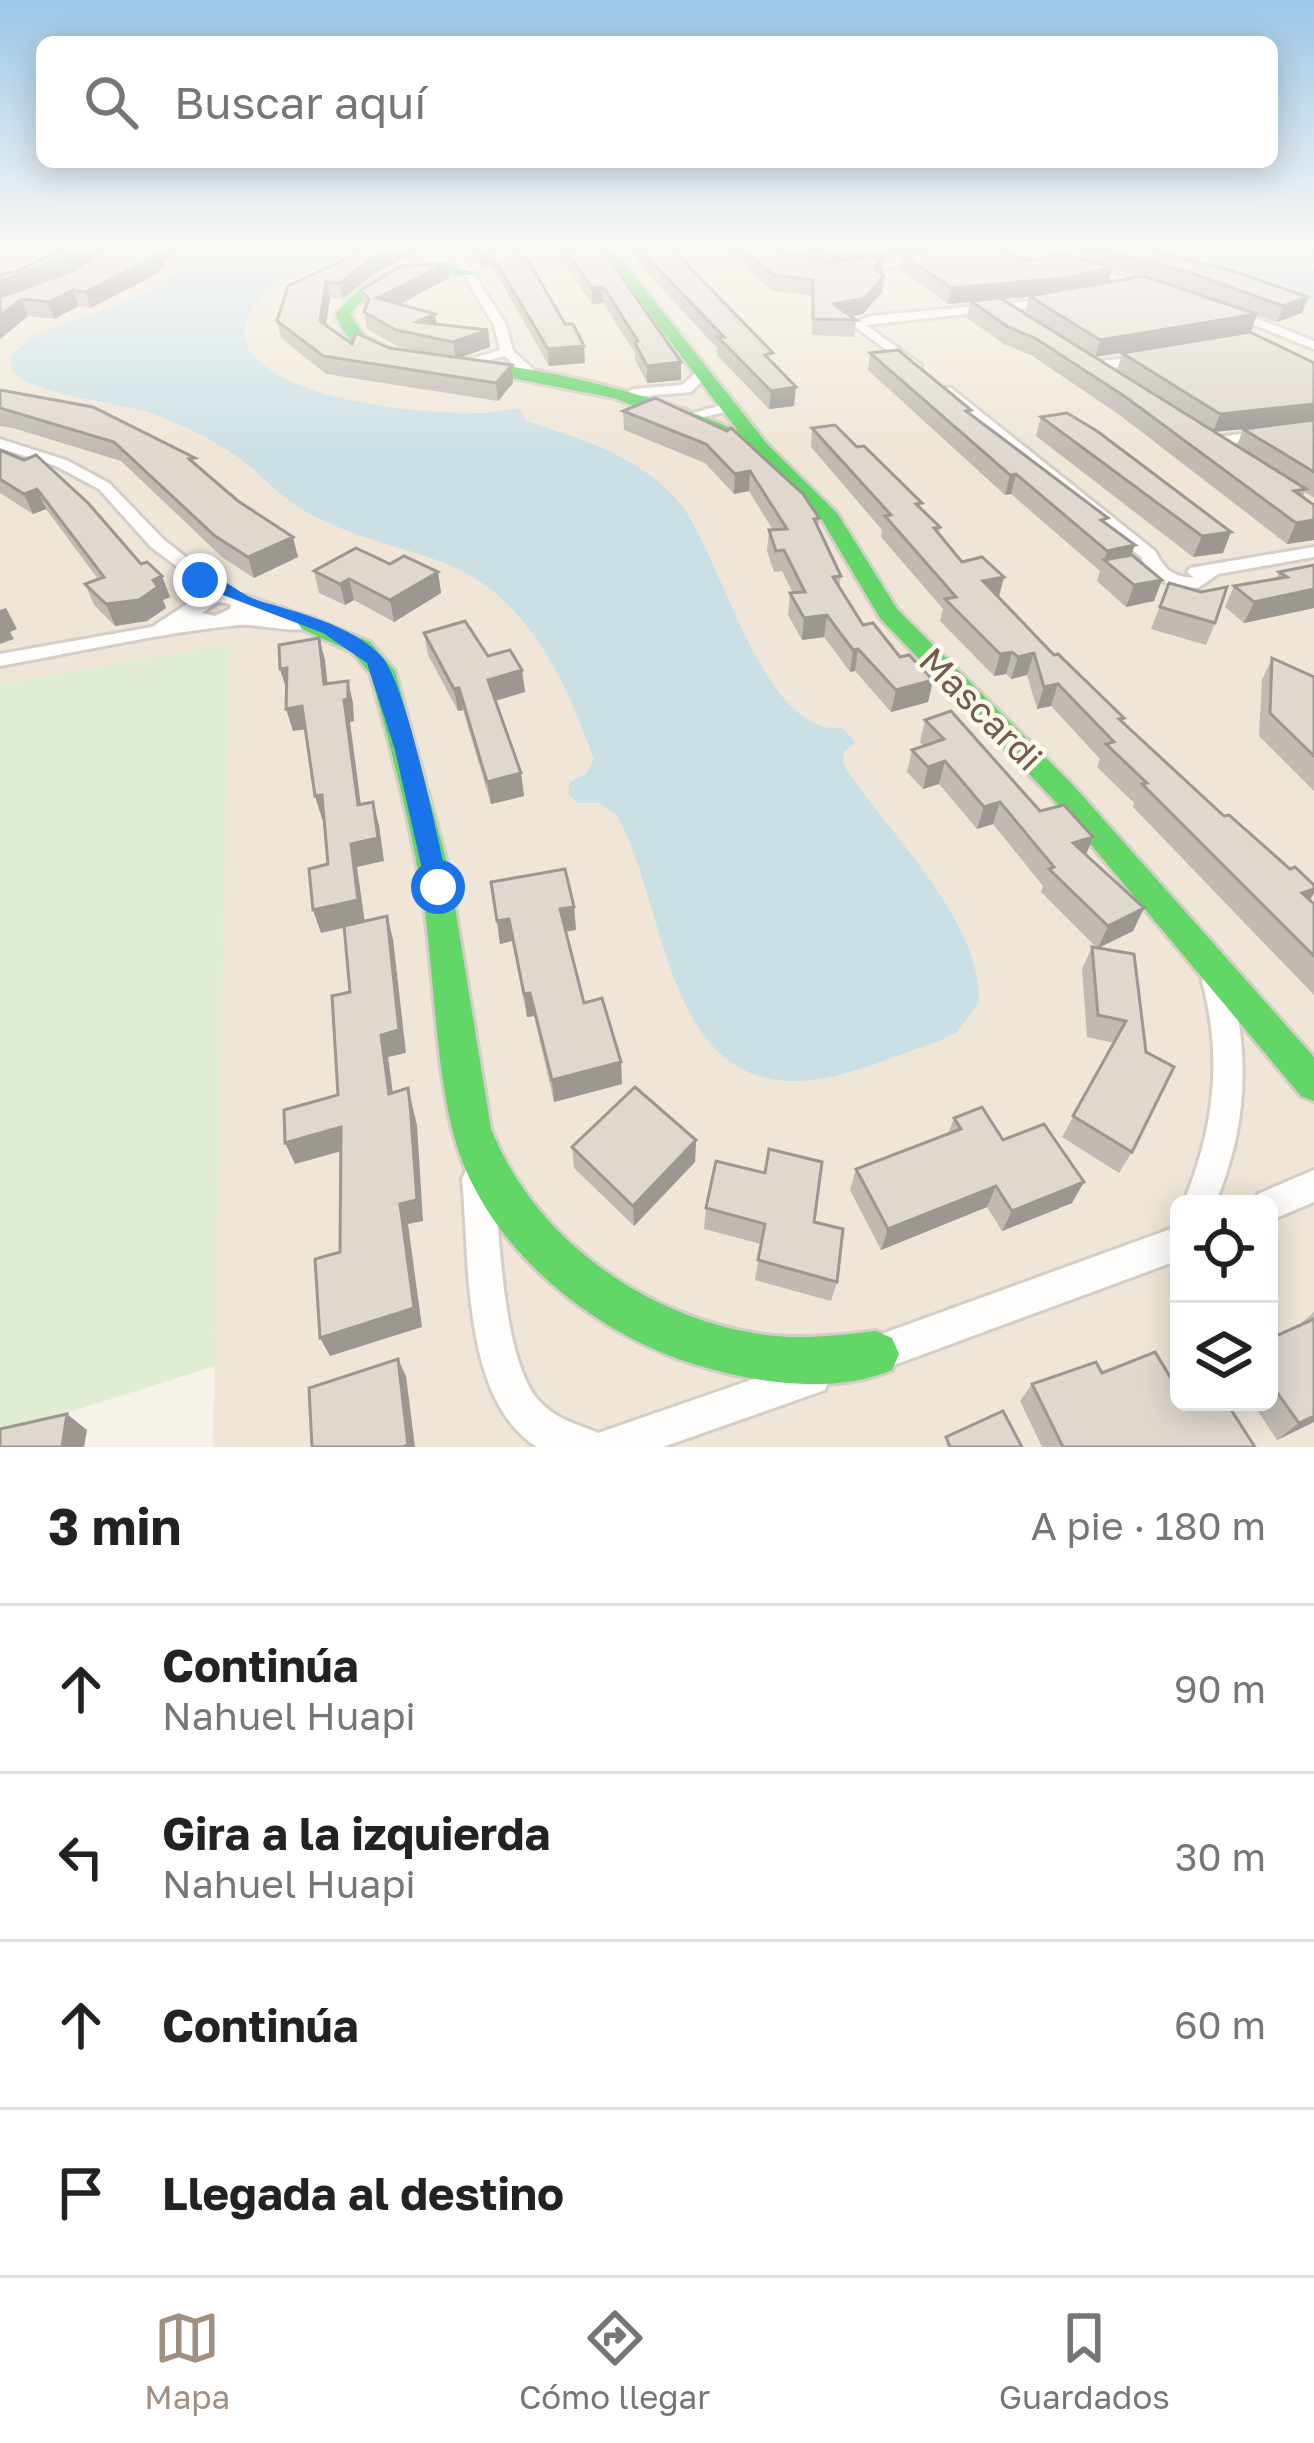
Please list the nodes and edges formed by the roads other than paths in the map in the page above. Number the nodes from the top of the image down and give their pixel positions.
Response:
1 (344, 317) edge
2 (495, 317) edge
3 (646, 317) edge
4 (924, 317) edge
5 (1015, 317) edge
6 (1243, 317) edge
7 (1020, 320) edge
8 (1283, 332) junction
9 (1258, 338) edge
10 (1314, 345) edge
11 (507, 352) junction
12 (1074, 354) edge
13 (1161, 357) edge
14 (457, 365) junction
15 (1092, 366) junction
16 (528, 372) junction
17 (1111, 379) edge
18 (694, 396) junction
19 (1190, 429) edge
20 (1314, 429) edge
21 (1209, 442) junction
22 (0, 443) edge
23 (1227, 453) edge
24 (1314, 552) edge
25 (197, 573) junction
26 (235, 597) junction
27 (203, 614) junction
28 (310, 624) junction
29 (0, 660) edge
30 (1210, 964) junction
31 (1314, 1084) edge
32 (473, 1136) junction
33 (1314, 1186) edge
34 (1202, 1195) edge
35 (1278, 1201) edge
36 (1170, 1243) edge
37 (876, 1354) junction
38 (586, 1447) edge
39 (609, 1447) edge

1 - 14 street
2 - 11 street
3 - 18 street
4 - 24 street
5 - 7 street
6 - 8 street
8 - 9 street
8 - 10 street
11 - 14 street
11 - 16 street
12 - 15 street
13 - 15 street
14 - 16 street
15 - 17 street
16 - 18 street, Mascardi
18 - 30 street, Mascardi
19 - 21 street
20 - 21 street
21 - 23 street
22 - 25 street
25 - 26 street
25 - 27 street
26 - 27 street
26 - 27 street
26 - 28 street
27 - 28 street
27 - 29 street
28 - 32 street
30 - 31 street, Mascardi
30 - 34 street, Mascardi
32 - 37 street
32 - 38 street
33 - 35 street
36 - 37 street
37 - 39 street

